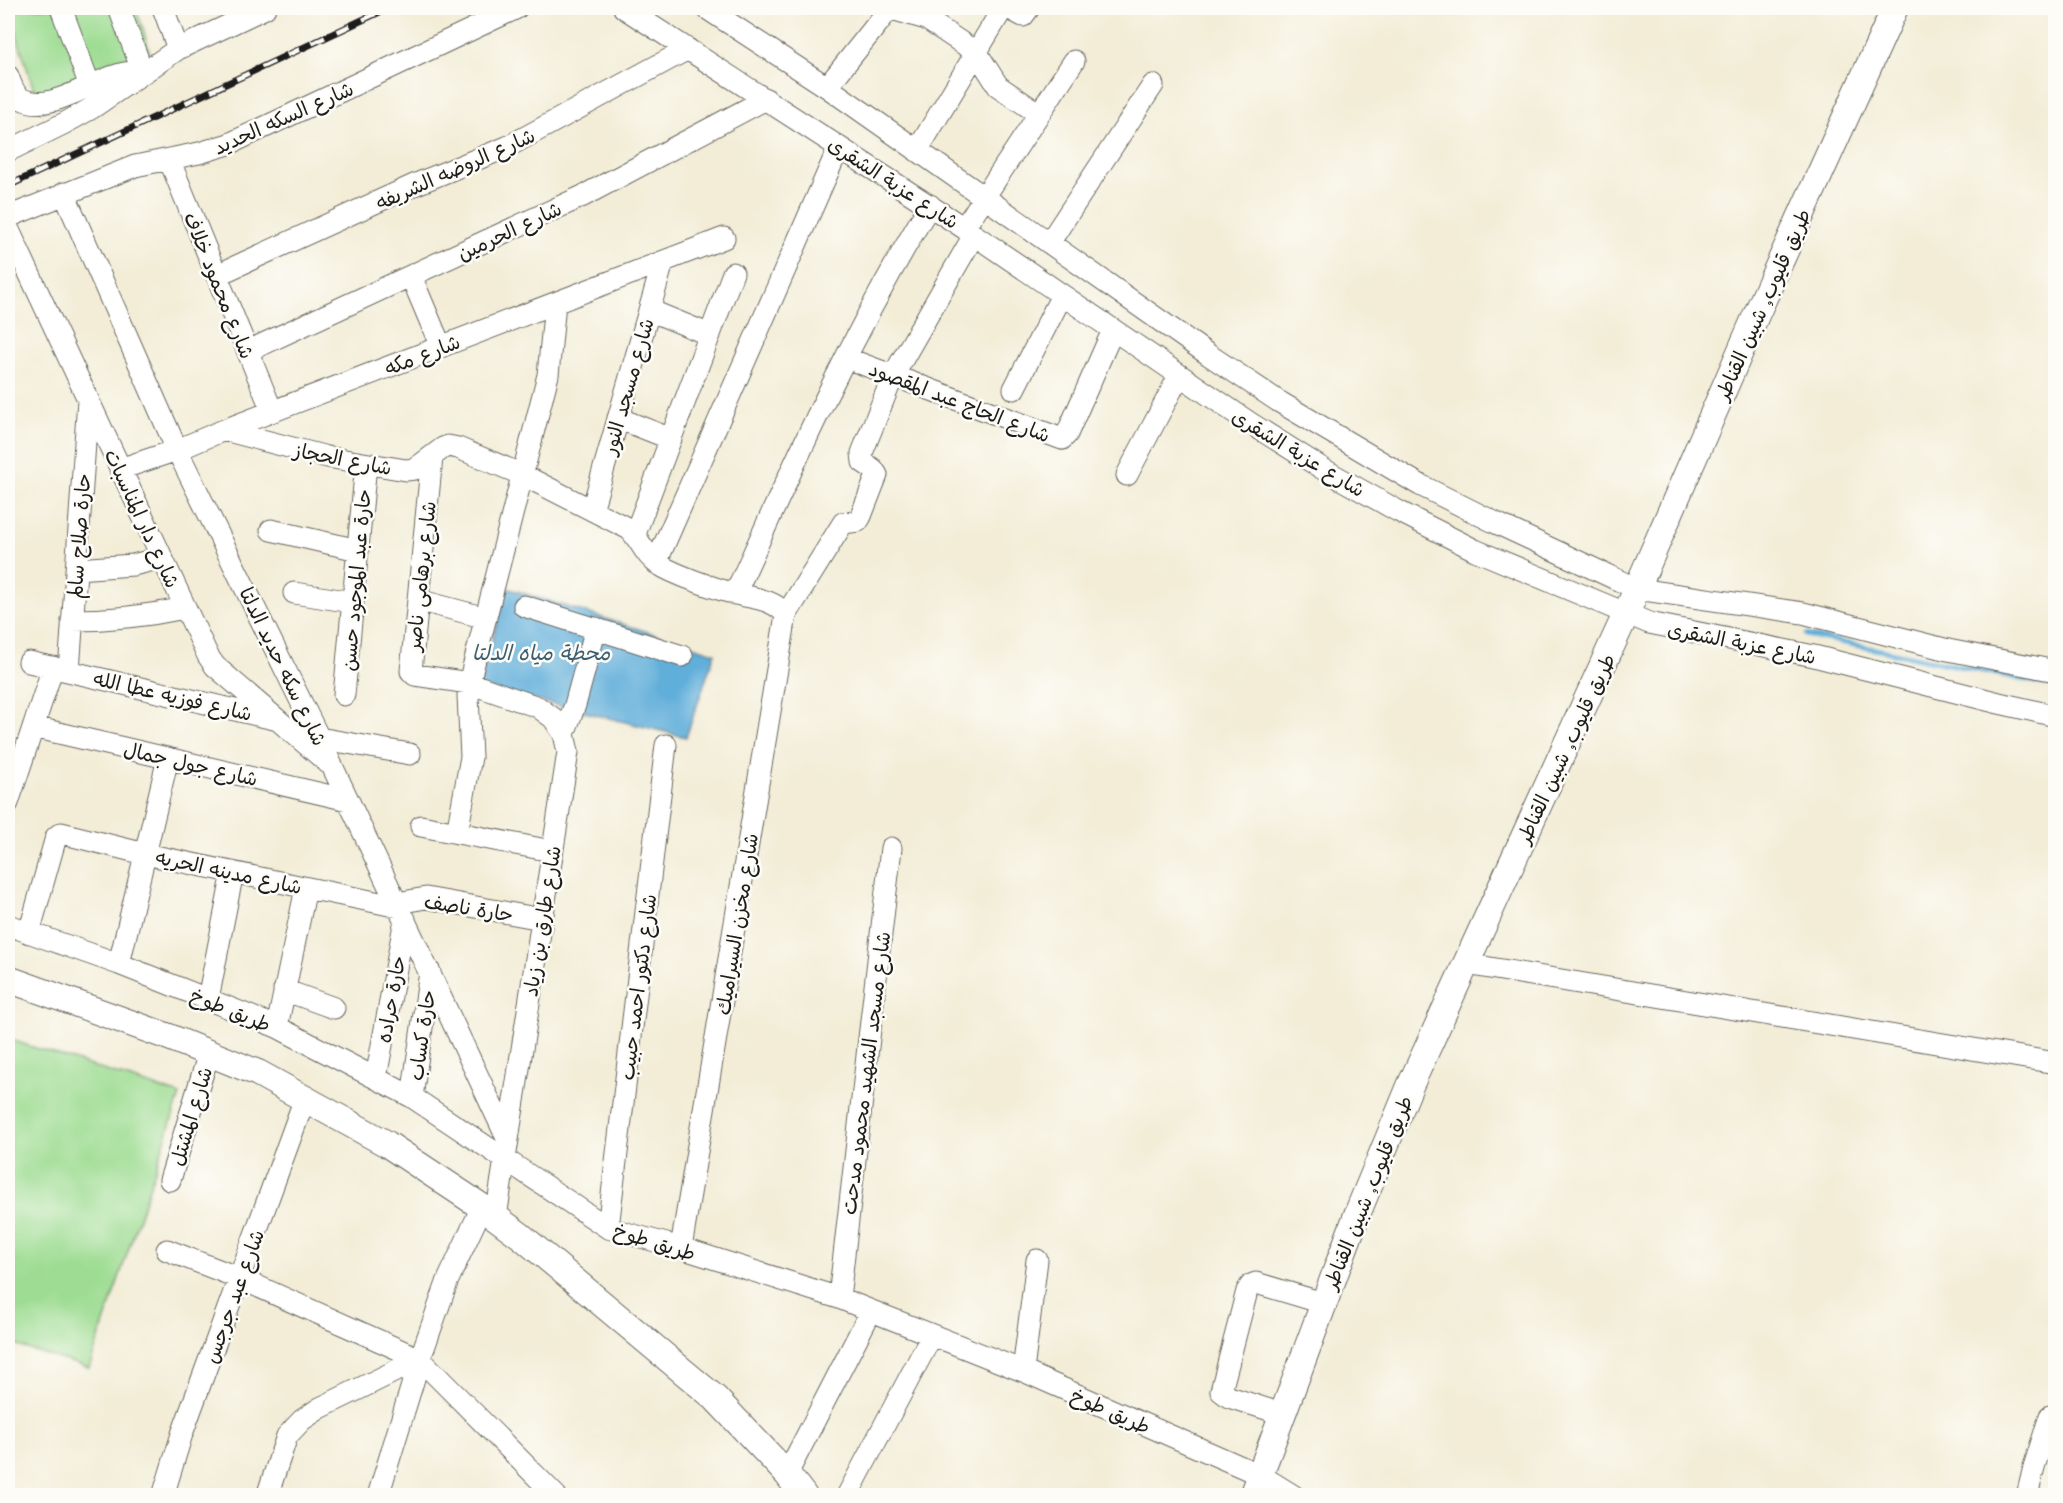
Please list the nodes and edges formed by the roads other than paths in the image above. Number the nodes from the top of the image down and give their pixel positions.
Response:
1 (61, 8) edge
2 (119, 8) edge
3 (163, 8) edge
4 (265, 8) edge
5 (517, 8) edge
6 (624, 8) edge
7 (706, 8) edge
8 (889, 8) edge
9 (1006, 8) edge
10 (1029, 8) edge
11 (1895, 8) edge
12 (917, 11) edge
13 (178, 49) junction
14 (688, 49) junction
15 (977, 53) junction
16 (1074, 61) dead end
17 (143, 73) junction
18 (8, 76) edge
19 (1153, 85) dead end
20 (90, 86) junction
21 (826, 87) junction
22 (766, 99) junction
23 (1039, 114) junction
24 (839, 147) junction
25 (8, 150) edge
26 (917, 151) junction
27 (169, 159) junction
28 (64, 193) junction
29 (984, 198) junction
30 (930, 205) junction
31 (8, 217) edge
32 (8, 228) edge
33 (969, 231) junction
34 (724, 238) dead end
35 (1049, 243) junction
36 (663, 262) junction
37 (733, 273) dead end
38 (216, 275) junction
39 (411, 276) junction
40 (1062, 295) junction
41 (555, 303) junction
42 (649, 310) junction
43 (1113, 330) junction
44 (710, 335) junction
45 (441, 347) junction
46 (248, 351) junction
47 (846, 358) junction
48 (893, 376) junction
49 (1179, 376) junction
50 (1014, 389) dead end
51 (88, 400) junction
52 (272, 411) junction
53 (618, 418) junction
54 (224, 430) junction
55 (671, 439) junction
56 (177, 450) junction
57 (432, 457) junction
58 (366, 464) junction
59 (120, 469) junction
60 (524, 475) junction
61 (1127, 475) dead end
62 (592, 510) junction
63 (271, 530) dead end
64 (635, 534) junction
65 (358, 550) junction
66 (161, 558) junction
67 (656, 563) junction
68 (76, 569) junction
69 (1637, 589) junction
70 (294, 593) dead end
71 (735, 594) junction
72 (418, 600) junction
73 (353, 602) junction
74 (524, 606) dead end
75 (185, 608) junction
76 (781, 609) junction
77 (1626, 614) junction
78 (486, 618) junction
79 (72, 620) junction
80 (596, 628) junction
81 (682, 656) dead end
82 (29, 662) dead end
83 (61, 669) junction
84 (2055, 671) edge
85 (469, 683) junction
86 (344, 695) dead end
87 (2055, 716) edge
88 (277, 719) junction
89 (33, 727) junction
90 (564, 734) junction
91 (319, 738) junction
92 (666, 745) dead end
93 (410, 754) dead end
94 (168, 758) junction
95 (333, 767) junction
96 (348, 800) junction
97 (8, 803) edge
98 (421, 826) dead end
99 (457, 833) junction
100 (891, 848) dead end
101 (552, 851) junction
102 (145, 854) junction
103 (233, 872) junction
104 (306, 888) junction
105 (400, 910) junction
106 (542, 919) junction
107 (8, 926) edge
108 (28, 933) junction
109 (119, 964) junction
110 (1466, 964) junction
111 (430, 972) junction
112 (8, 979) edge
113 (285, 990) junction
114 (208, 999) junction
115 (334, 1008) dead end
116 (277, 1027) junction
117 (209, 1053) junction
118 (2055, 1063) edge
119 (376, 1078) junction
120 (412, 1096) junction
121 (305, 1098) junction
122 (506, 1148) junction
123 (170, 1180) dead end
124 (489, 1212) junction
125 (608, 1228) junction
126 (681, 1248) junction
127 (167, 1250) dead end
128 (1037, 1260) dead end
129 (239, 1278) junction
130 (838, 1298) junction
131 (1323, 1303) junction
132 (871, 1311) junction
133 (932, 1335) junction
134 (420, 1359) junction
135 (1023, 1371) junction
136 (1282, 1414) junction
137 (2050, 1416) dead end
138 (787, 1474) junction
139 (1256, 1485) edge
140 (163, 1496) edge
141 (267, 1496) edge
142 (378, 1496) edge
143 (556, 1496) edge
144 (804, 1496) edge
145 (847, 1496) edge
146 (1294, 1496) edge
147 (2027, 1496) edge

1 - 20 street
2 - 17 street
3 - 13 street
4 - 13 street
5 - 27 street, شارع السكه الحديد
6 - 14 street, شارع عزبة الشقرى
7 - 21 street, شارع عزبة الشقرى
8 - 12 street
8 - 21 street
9 - 10 street
9 - 15 street
11 - 69 main road, طريق قليوب, شبين القناطر
12 - 15 street
13 - 17 street
14 - 22 street, شارع عزبة الشقرى
14 - 38 street, شارع الروضه الشريفه
15 - 23 street
15 - 26 street
16 - 23 street
17 - 20 street
17 - 25 street
18 - 20 street
19 - 35 street
21 - 26 street, شارع عزبة الشقرى
22 - 24 street, شارع عزبة الشقرى
22 - 39 street, شارع الحرمين
23 - 29 street
24 - 30 street, شارع عزبة الشقرى
24 - 67 street
26 - 29 street, شارع عزبة الشقرى
27 - 28 street, شارع السكه الحديد
27 - 38 street, شارع محمود خلاف
28 - 31 street, شارع السكه الحديد
28 - 56 street, شارع سكه حديد الدلتا
29 - 33 street
29 - 35 street, شارع عزبة الشقرى
30 - 33 street, شارع عزبة الشقرى
30 - 47 street
32 - 51 street, شارع دار المناسبات
33 - 40 street, شارع عزبة الشقرى
33 - 48 street
34 - 36 street, شارع مكه
35 - 69 street, شارع عزبة الشقرى
36 - 41 street, شارع مكه
36 - 42 street, شارع مسجد النور
37 - 44 street
38 - 46 street, شارع محمود خلاف
39 - 45 street
39 - 46 street, شارع الحرمين
40 - 43 street, شارع عزبة الشقرى
40 - 50 street
41 - 45 street, شارع مكه
41 - 60 street
42 - 44 street
42 - 53 street, شارع مسجد النور
43 - 48 street, شارع الحاج عبد المقصود
43 - 49 street, شارع عزبة الشقرى
44 - 55 street
45 - 52 street, شارع مكه
46 - 52 street, شارع محمود خلاف
47 - 48 street, شارع الحاج عبد المقصود
47 - 71 street
48 - 76 street
49 - 61 street
49 - 77 street, شارع عزبة الشقرى
51 - 59 street, شارع دار المناسبات
51 - 68 street, حارة صلاح سالم
52 - 54 street, شارع مكه
53 - 55 street
53 - 62 street, شارع مسجد النور
54 - 56 street, شارع مكه
54 - 58 street, شارع الحجاز
55 - 64 street
56 - 59 street, شارع مكه
56 - 91 street, شارع سكه حديد الدلتا
57 - 58 street, شارع الحجاز
57 - 60 street, شارع الحجاز
57 - 72 street, شارع برهامى ناصر
58 - 65 street, حارة عبد الموجود حسن
59 - 66 street, شارع دار المناسبات
60 - 62 street, شارع الحجاز
60 - 78 street
62 - 64 street, شارع الحجاز
63 - 65 street
64 - 67 street
65 - 73 street, حارة عبد الموجود حسن
66 - 68 street
66 - 75 street, شارع دار المناسبات
67 - 71 street
68 - 79 street, حارة صلاح سالم
69 - 77 main road, طريق قليوب, شبين القناطر
69 - 84 street, شارع عزبة الشقرى
70 - 73 street
71 - 76 street
72 - 78 street
72 - 85 street, شارع برهامى ناصر
73 - 86 street, حارة عبد الموجود حسن
74 - 80 street
75 - 79 street
75 - 88 street, شارع دار المناسبات
76 - 126 street, شارع مخزن السيراميك
77 - 87 street, شارع عزبة الشقرى
77 - 110 main road, طريق قليوب, شبين القناطر
78 - 85 street
79 - 83 street, حارة صلاح سالم
80 - 81 street
80 - 90 street
82 - 83 street, شارع فوزيه عطا الله
83 - 88 street, شارع فوزيه عطا الله
83 - 89 street, حارة صلاح سالم
85 - 90 street
85 - 99 street
88 - 95 street, شارع دار المناسبات
89 - 94 street, شارع جول جمال
89 - 97 street, حارة صلاح سالم
90 - 101 street, شارع طارق بن زياد
91 - 93 street
91 - 95 street, شارع سكه حديد الدلتا
92 - 125 street, شارع دكتور احمد حبيب
94 - 96 street, شارع جول جمال
94 - 102 street
95 - 96 street, شارع سكه حديد الدلتا
96 - 105 street, شارع سكه حديد الدلتا
98 - 99 street
99 - 101 street
100 - 130 street, شارع مسجد الشهيد محمود مدحت
101 - 106 street, شارع طارق بن زياد
102 - 103 street, شارع مدينه الحريه
102 - 108 street, شارع مدينه الحريه
102 - 109 street
103 - 104 street, شارع مدينه الحريه
103 - 114 street
104 - 105 street, شارع مدينه الحريه
104 - 113 street
105 - 106 street, حارة ناصف
105 - 111 street, شارع سكه حديد الدلتا
105 - 119 street, حارة حراده
106 - 122 street, شارع طارق بن زياد
107 - 108 street, طريق طوخ
108 - 109 street, طريق طوخ
109 - 114 street, طريق طوخ
110 - 118 street
110 - 131 main road, طريق قليوب, شبين القناطر
111 - 120 street, حارة كساب
111 - 122 street, شارع سكه حديد الدلتا
112 - 117 main road
113 - 115 street
113 - 116 street
114 - 116 street, طريق طوخ
116 - 119 street, طريق طوخ
117 - 121 main road
117 - 123 street, شارع المشتل
119 - 120 street, طريق طوخ
120 - 122 street, طريق طوخ
121 - 124 main road
121 - 129 street, شارع عبد جرجس
122 - 124 street, شارع طارق بن زياد
122 - 125 street, طريق طوخ
124 - 134 street, شارع طارق بن زياد
124 - 138 main road
125 - 126 street, طريق طوخ
126 - 130 street, طريق طوخ
127 - 129 street
128 - 135 street
129 - 134 street
129 - 140 street, شارع عبد جرجس
130 - 132 street, طريق طوخ
131 - 136 main road, طريق قليوب, شبين القناطر
131 - 136 street
132 - 133 street, طريق طوخ
132 - 138 street
133 - 135 street, طريق طوخ
133 - 145 street
134 - 141 street
134 - 142 street, شارع طارق بن زياد
134 - 143 street
135 - 139 street, طريق طوخ
136 - 139 main road, طريق قليوب, شبين القناطر
137 - 147 street
138 - 144 main road
139 - 146 street, طريق طوخ

